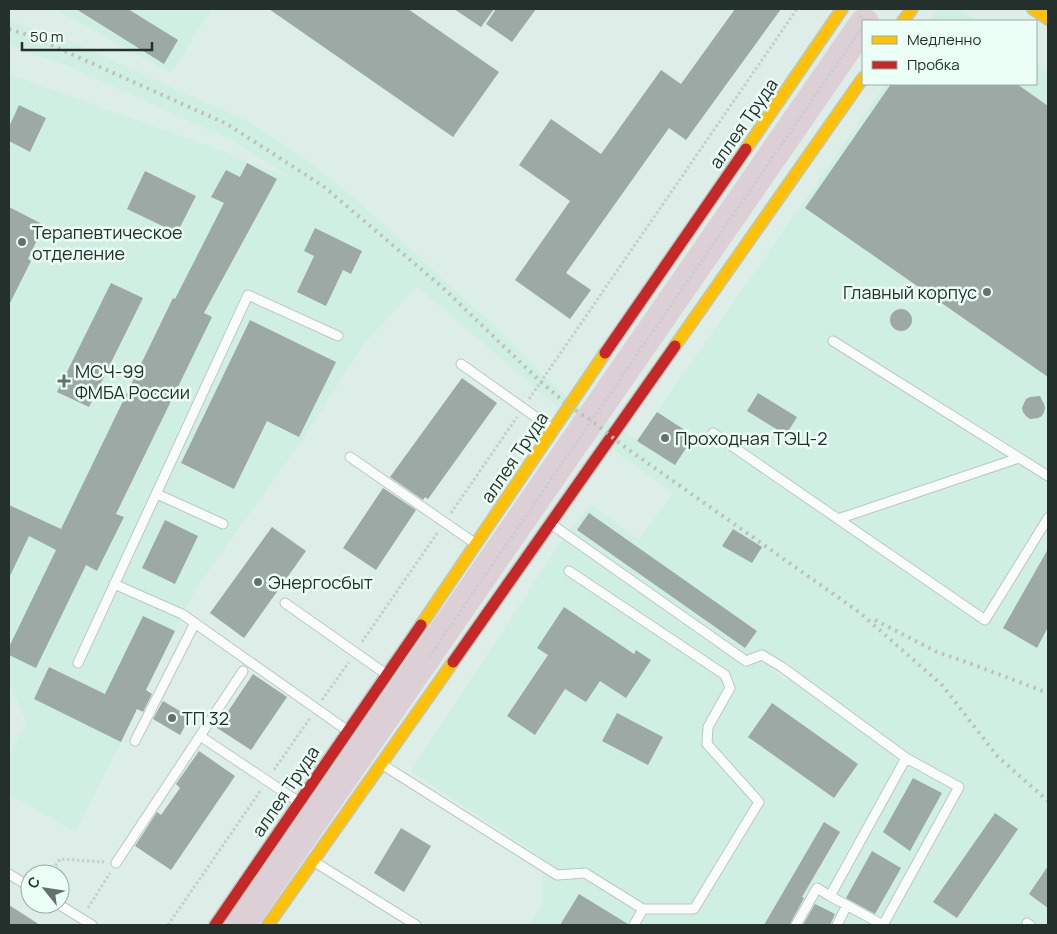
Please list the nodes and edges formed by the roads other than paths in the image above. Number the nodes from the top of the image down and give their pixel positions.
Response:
1 (842, 9) edge
2 (912, 9) edge
3 (1033, 9) edge
4 (1048, 19) edge
5 (904, 20) edge
6 (862, 79) edge
7 (338, 336) dead end
8 (833, 341) dead end
9 (460, 364) dead end
10 (554, 430) junction
11 (713, 433) dead end
12 (350, 457) dead end
13 (1019, 458) junction
14 (1048, 476) edge
15 (157, 494) junction
16 (838, 518) junction
17 (1048, 518) edge
18 (224, 524) dead end
19 (551, 524) junction
20 (476, 544) junction
21 (569, 571) dead end
22 (114, 584) junction
23 (285, 603) dead end
24 (195, 623) junction
25 (78, 663) dead end
26 (243, 671) dead end
27 (387, 674) junction
28 (348, 731) junction
29 (200, 736) junction
30 (135, 741) dead end
31 (906, 758) junction
32 (382, 764) junction
33 (299, 802) junction
34 (313, 861) junction
35 (116, 864) road end
36 (9, 874) edge
37 (20, 881) edge
38 (830, 896) junction
39 (847, 905) junction
40 (643, 909) junction
41 (70, 911) edge
42 (92, 925) edge
43 (215, 925) edge
44 (268, 925) edge
45 (416, 925) edge
46 (634, 925) edge
47 (796, 925) edge
48 (837, 925) edge
49 (882, 925) edge

1 - 10 street, аллея Труда
2 - 5 street
3 - 4 street
6 - 19 street
7 - 15 lane
8 - 13 lane
9 - 10 lane
10 - 20 street, аллея Труда
11 - 16 lane
12 - 20 lane
13 - 14 lane
13 - 16 lane
15 - 18 lane
15 - 22 lane
16 - 17 lane
19 - 31 lane
19 - 32 street
20 - 27 street, аллея Труда
21 - 40 lane
22 - 24 lane
22 - 25 lane
23 - 27 lane
24 - 28 lane
24 - 30 lane
26 - 29 lane
27 - 28 street, аллея Труда
28 - 33 street, аллея Труда
29 - 33 lane
29 - 35 lane
31 - 38 lane
31 - 49 lane
32 - 34 street
32 - 40 lane
33 - 43 street, аллея Труда
34 - 44 street
34 - 45 lane
36 - 37 lane
38 - 39 lane
38 - 47 lane
39 - 48 lane
39 - 49 lane
40 - 46 lane
41 - 42 lane

